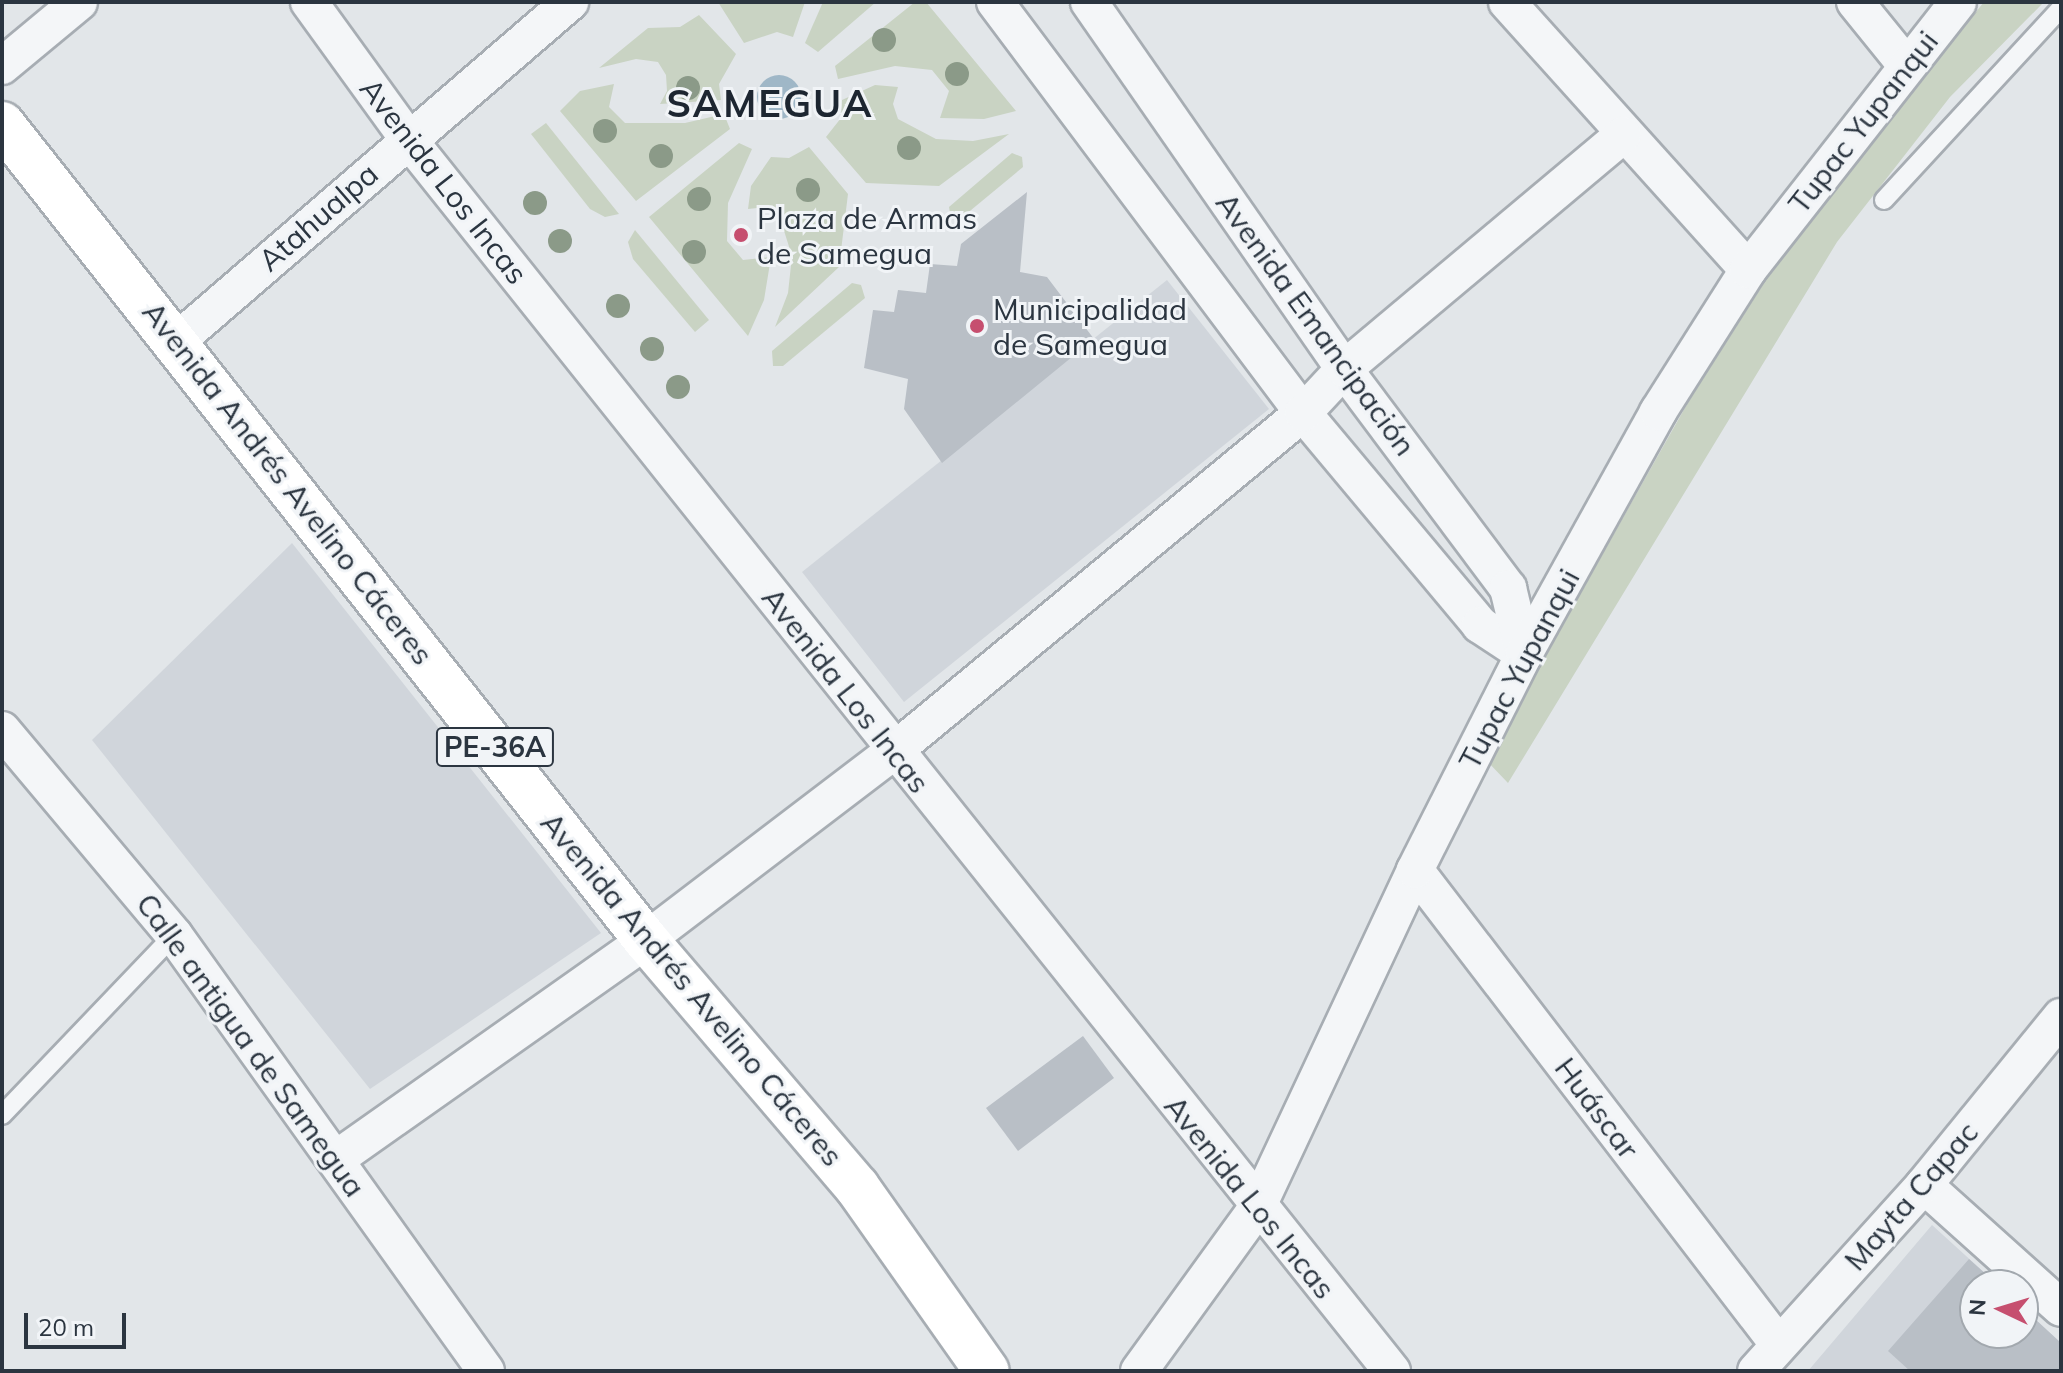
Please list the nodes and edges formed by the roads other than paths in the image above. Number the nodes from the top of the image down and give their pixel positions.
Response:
1 (79, 2) edge
2 (309, 2) edge
3 (570, 2) edge
4 (995, 2) edge
5 (1089, 2) edge
6 (1507, 2) edge
7 (1855, 2) edge
8 (1958, 2) edge
9 (2061, 8) edge
10 (1906, 65) junction
11 (2, 66) edge
12 (2, 124) edge
13 (1623, 135) junction
14 (408, 139) junction
15 (1884, 200) dead end
16 (1748, 270) junction
17 (178, 340) junction
18 (1344, 369) junction
19 (1303, 413) junction
20 (1524, 654) junction
21 (2, 730) edge
22 (895, 750) junction
23 (1415, 870) junction
24 (174, 935) junction
25 (646, 940) junction
26 (2061, 1017) edge
27 (2, 1115) edge
28 (336, 1159) junction
29 (1924, 1185) junction
30 (1257, 1208) junction
31 (2061, 1308) edge
32 (1767, 1358) edge
33 (486, 1371) edge
34 (987, 1371) edge
35 (1139, 1371) edge
36 (1392, 1371) edge

1 - 11 street
2 - 14 street, Avenida Los Incas
3 - 14 street, Atahualpa
4 - 19 street
5 - 18 street, Avenida Emancipación
6 - 13 street
7 - 10 street
8 - 10 street, Tupac Yupanqui
9 - 15 lane
10 - 16 street, Tupac Yupanqui
12 - 17 highway, Avenida Andrés Avelino Cáceres / PE-36A
13 - 16 street
13 - 18 street
14 - 17 street, Atahualpa
14 - 22 street, Avenida Los Incas
16 - 20 street, Tupac Yupanqui
17 - 25 highway, Avenida Andrés Avelino Cáceres / PE-36A
18 - 19 street
18 - 20 street, Avenida Emancipación
19 - 20 street
19 - 22 street
20 - 23 street, Tupac Yupanqui
21 - 24 street, Calle antigua de Samegua
22 - 25 street
22 - 30 street, Avenida Los Incas
23 - 30 street, Tupac Yupanqui
23 - 32 street, Huáscar
24 - 27 lane
24 - 28 street, Calle antigua de Samegua
25 - 28 street
25 - 34 highway, Avenida Andrés Avelino Cáceres / PE-36A
26 - 29 street, Mayta Capac
28 - 33 street, Calle antigua de Samegua
29 - 31 street
29 - 32 street, Mayta Capac
30 - 35 street, Tupac Yupanqui
30 - 36 street, Avenida Los Incas

